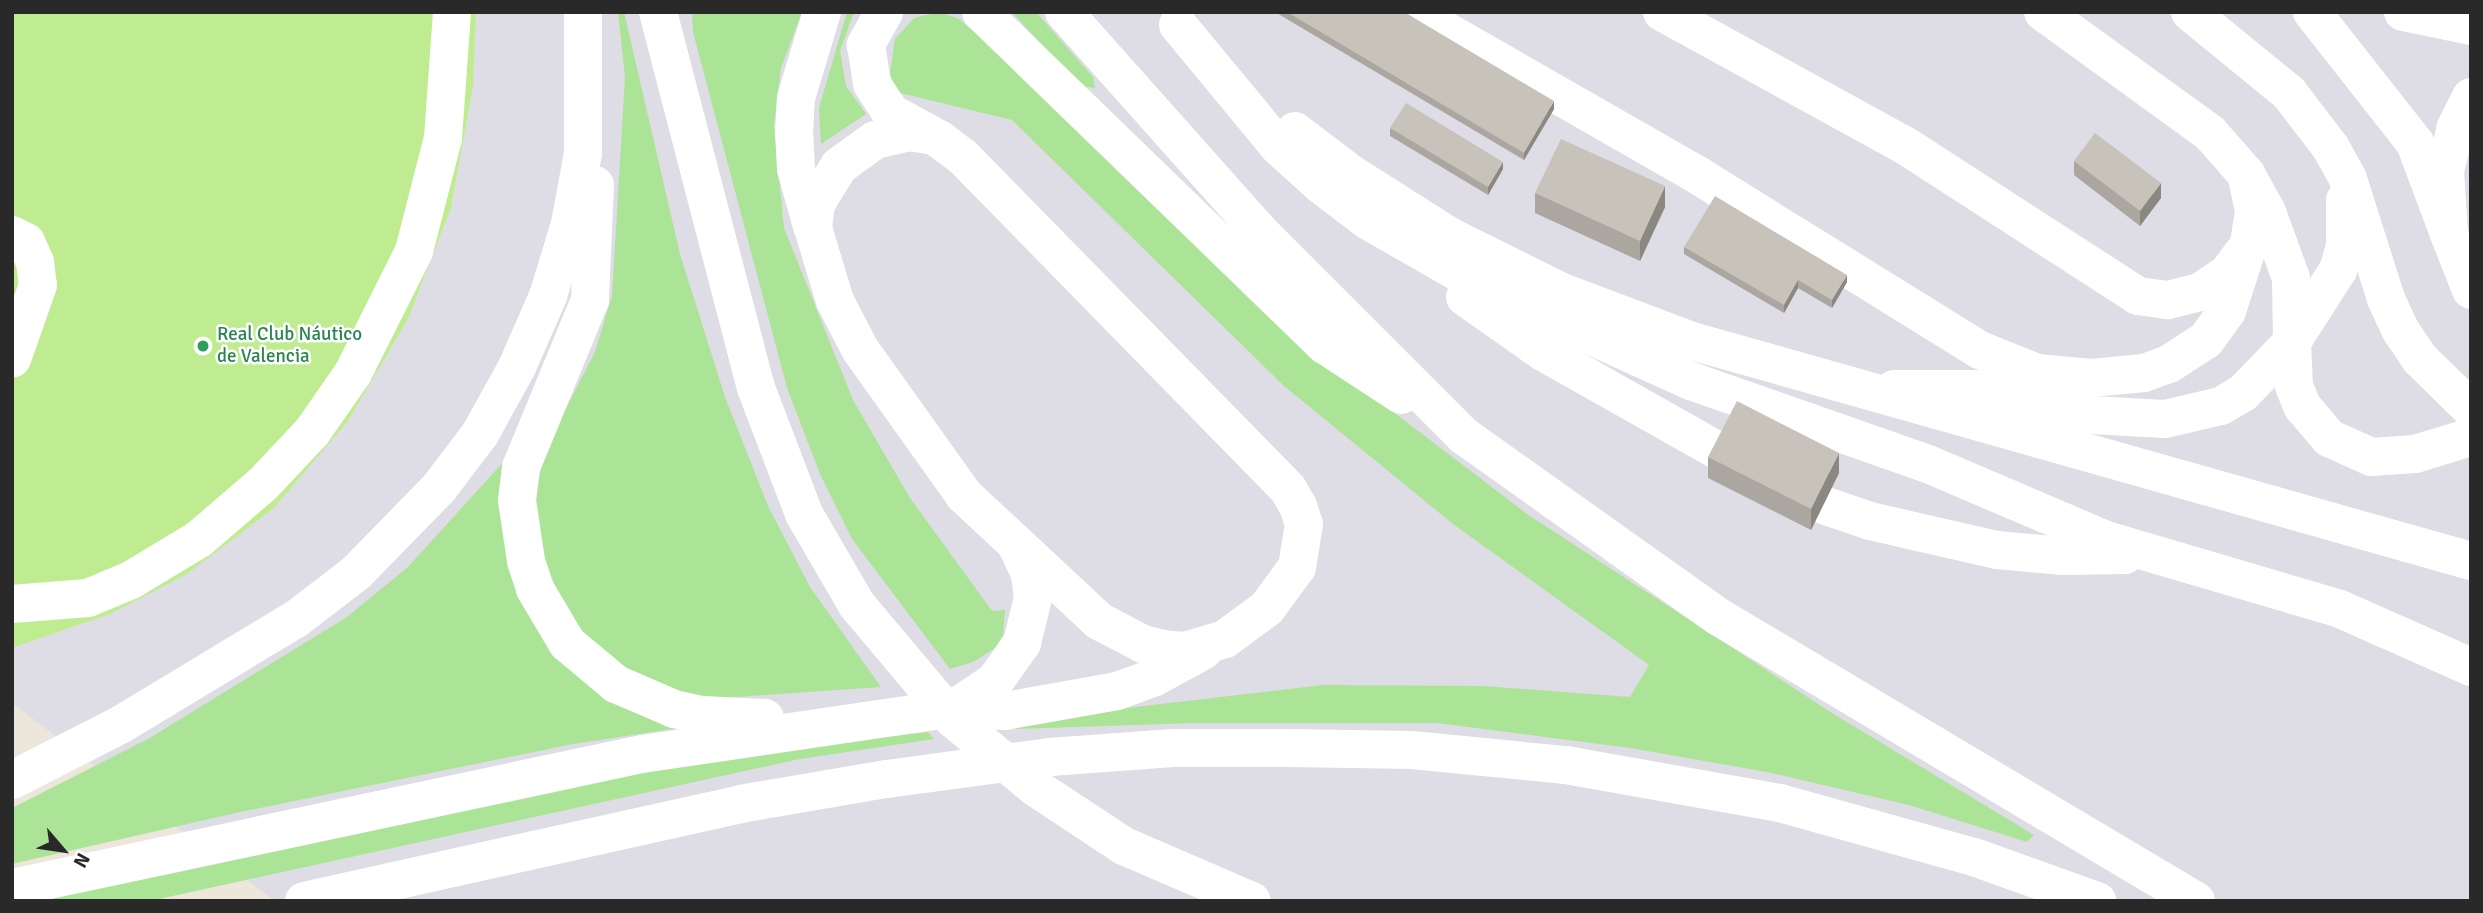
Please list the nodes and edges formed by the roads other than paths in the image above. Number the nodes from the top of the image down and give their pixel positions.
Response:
1 (452, 12) edge
2 (822, 12) edge
3 (884, 12) edge
4 (981, 12) edge
5 (1064, 12) edge
6 (1413, 12) edge
7 (1662, 12) edge
8 (2043, 12) edge
9 (2190, 12) edge
10 (2312, 12) edge
11 (2403, 12) edge
12 (659, 13) edge
13 (1172, 19) edge
14 (2471, 26) edge
15 (584, 28) edge
16 (2471, 97) edge
17 (927, 135) junction
18 (2331, 148) junction
19 (2246, 174) junction
20 (1367, 220) junction
21 (813, 228) junction
22 (2449, 234) junction
23 (12, 235) edge
24 (2249, 243) junction
25 (2471, 290) edge
26 (2292, 342) junction
27 (12, 359) edge
28 (1847, 387) junction
29 (2471, 409) edge
30 (1464, 436) junction
31 (2471, 437) edge
32 (1717, 450) edge
33 (1826, 506) edge
34 (1016, 545) junction
35 (2155, 556) junction
36 (2471, 561) edge
37 (12, 604) edge
38 (1226, 639) junction
39 (2471, 667) edge
40 (955, 708) junction
41 (858, 720) junction
42 (12, 780) edge
43 (12, 888) edge
44 (304, 901) edge
45 (1252, 901) edge
46 (2097, 901) edge
47 (2196, 901) edge

1 - 37 street
2 - 21 street
3 - 17 street
4 - 30 street
5 - 30 street
6 - 24 street
7 - 24 street
8 - 19 street
9 - 18 street
10 - 22 street
11 - 14 street
12 - 45 street
13 - 20 street
13 - 28 street
15 - 41 street
15 - 42 street
16 - 22 street
17 - 21 street
17 - 38 street
18 - 26 street
18 - 29 street
19 - 24 street
19 - 26 street
20 - 32 street
20 - 35 street
21 - 34 street
22 - 25 street
23 - 27 street
26 - 28 street
26 - 31 street
28 - 36 street
30 - 47 street
33 - 35 street
34 - 38 street
34 - 40 street
35 - 39 street
38 - 40 street
40 - 41 street
41 - 43 street
44 - 46 street

